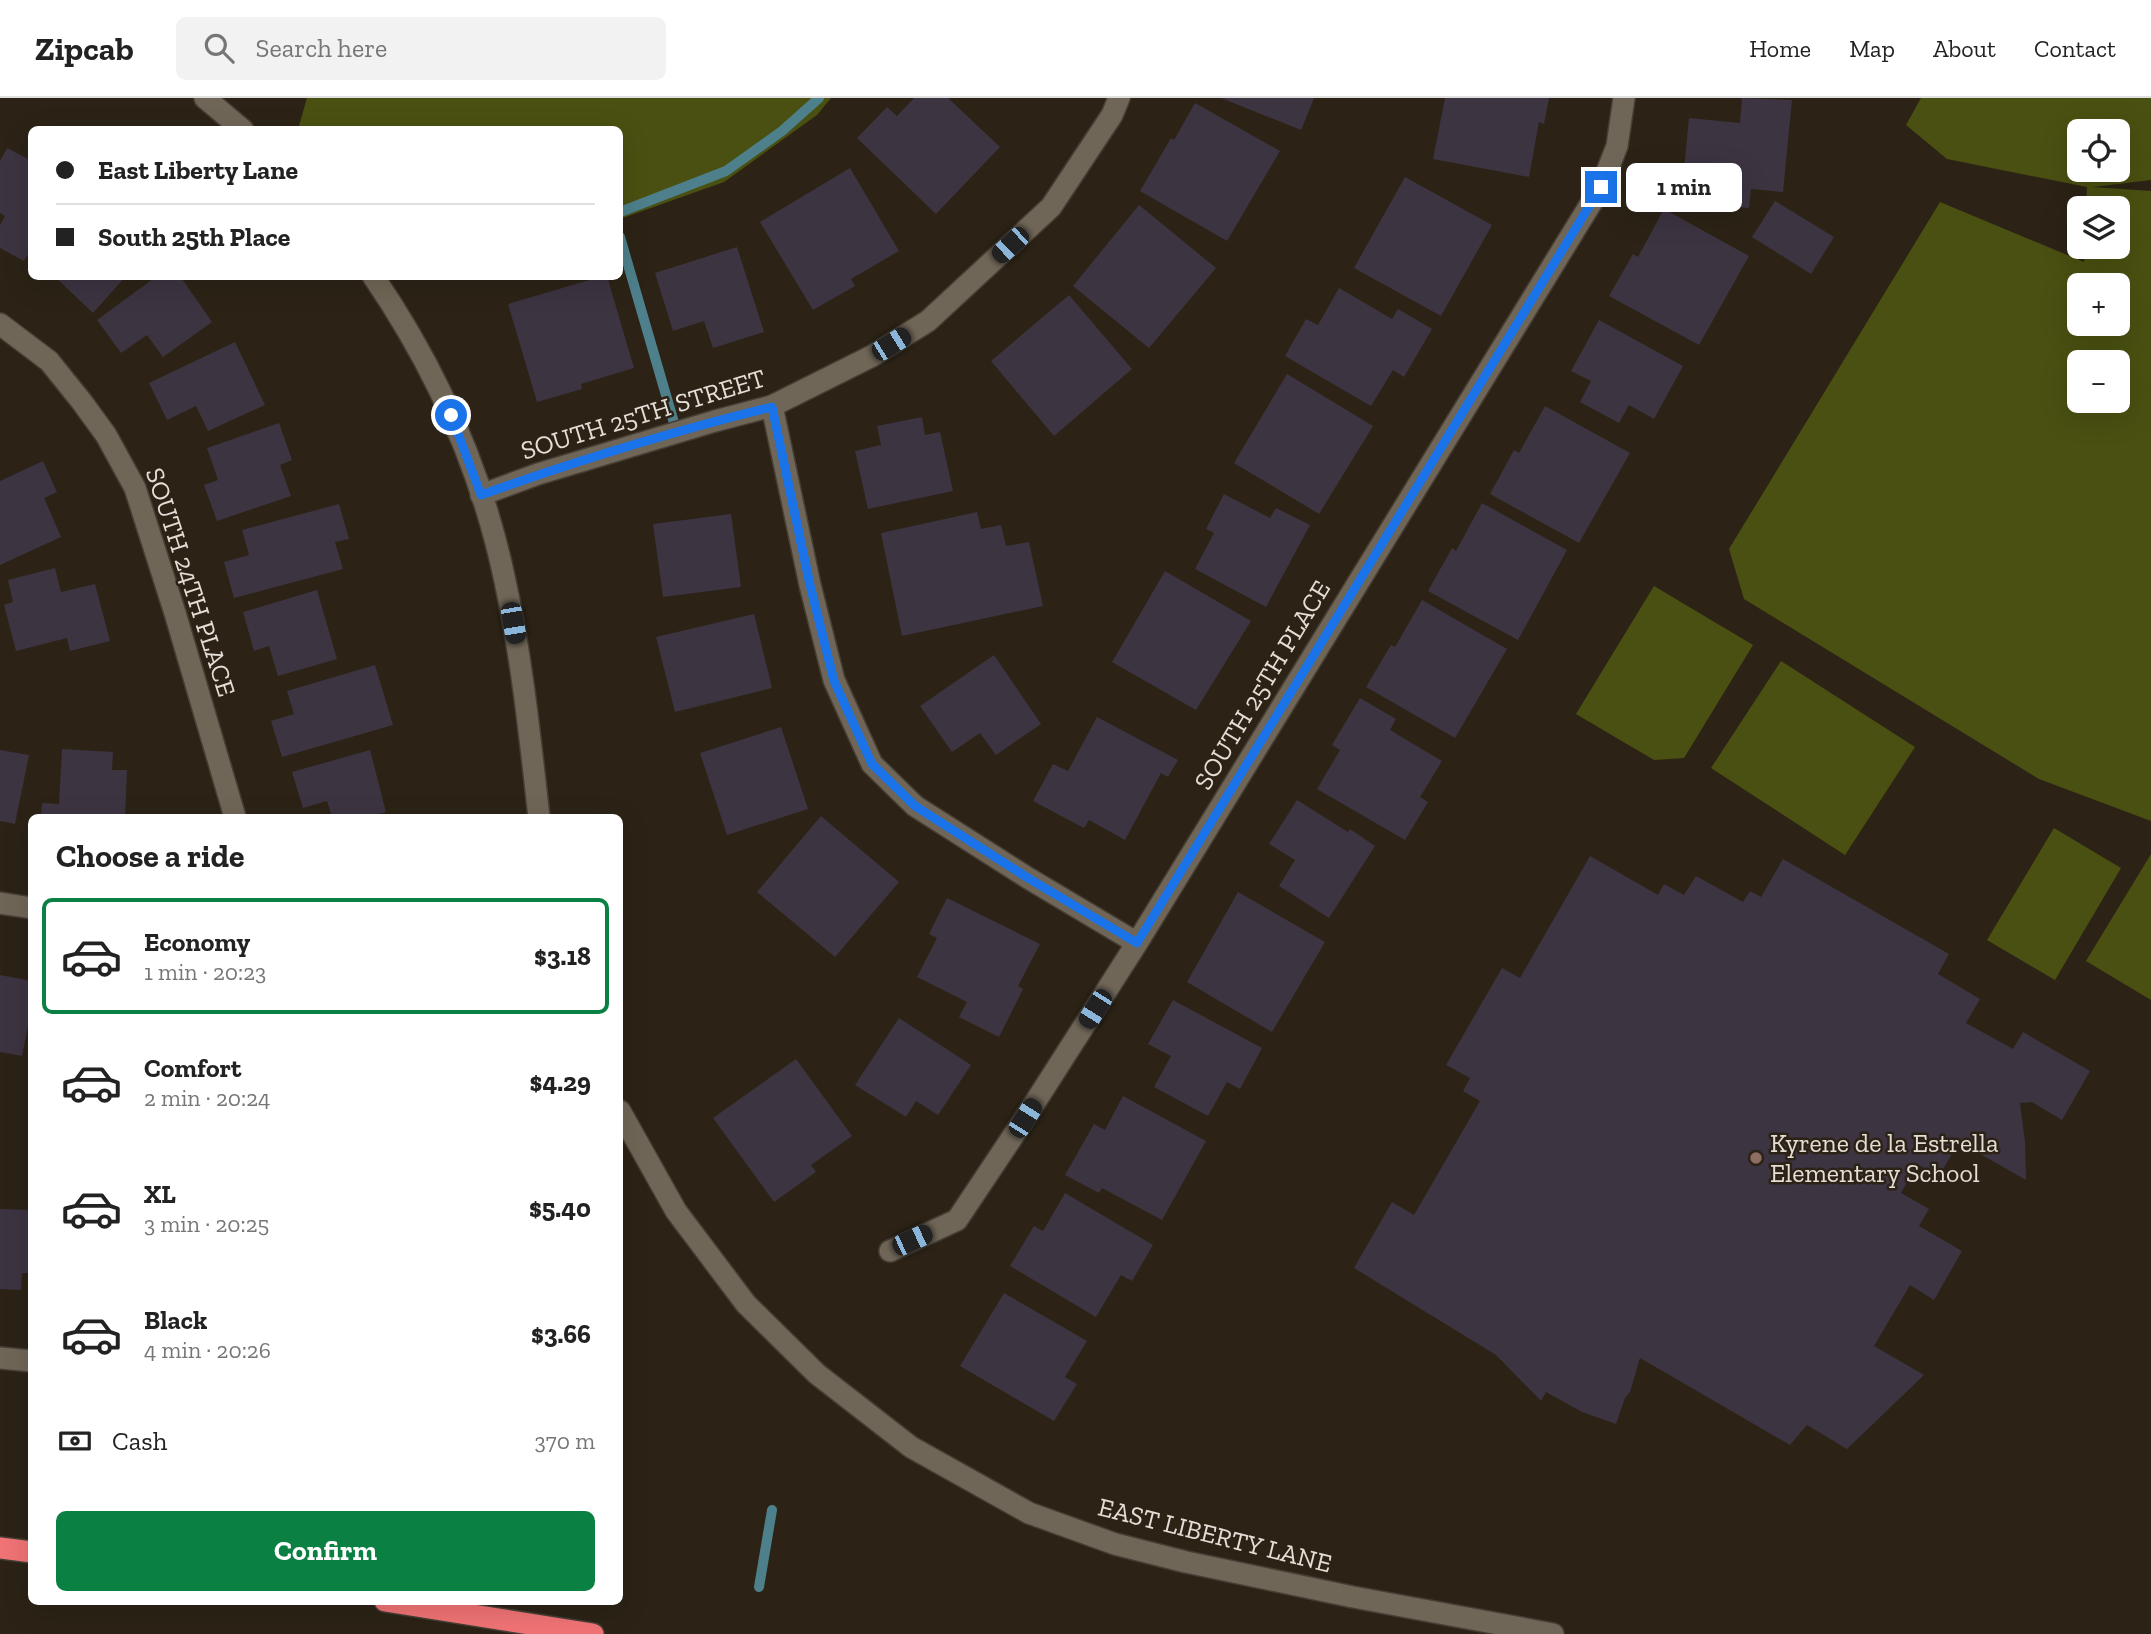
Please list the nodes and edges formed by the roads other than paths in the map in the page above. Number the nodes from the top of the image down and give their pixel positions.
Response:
1 (205, 98) edge
2 (1119, 98) edge
3 (1625, 100) edge
4 (238, 126) edge
5 (376, 280) edge
6 (0, 324) edge
7 (772, 407) junction
8 (481, 495) junction
9 (234, 814) edge
10 (539, 814) edge
11 (0, 903) edge
12 (28, 907) edge
13 (1137, 943) junction
14 (623, 1116) edge
15 (890, 1251) dead end
16 (0, 1358) edge
17 (28, 1361) edge
18 (0, 1548) edge
19 (28, 1552) edge
20 (410, 1605) edge
21 (593, 1634) edge
22 (1553, 1634) edge

1 - 4 street
2 - 7 street, SOUTH 25TH STREET
3 - 13 street, SOUTH 25TH PLACE
5 - 8 street
6 - 9 street, SOUTH 24TH PLACE
7 - 8 street, SOUTH 25TH STREET
7 - 13 street
8 - 10 street
11 - 12 street
13 - 15 street, SOUTH 25TH PLACE
14 - 22 street, EAST LIBERTY LANE
16 - 17 street
18 - 19 highway
20 - 21 highway

